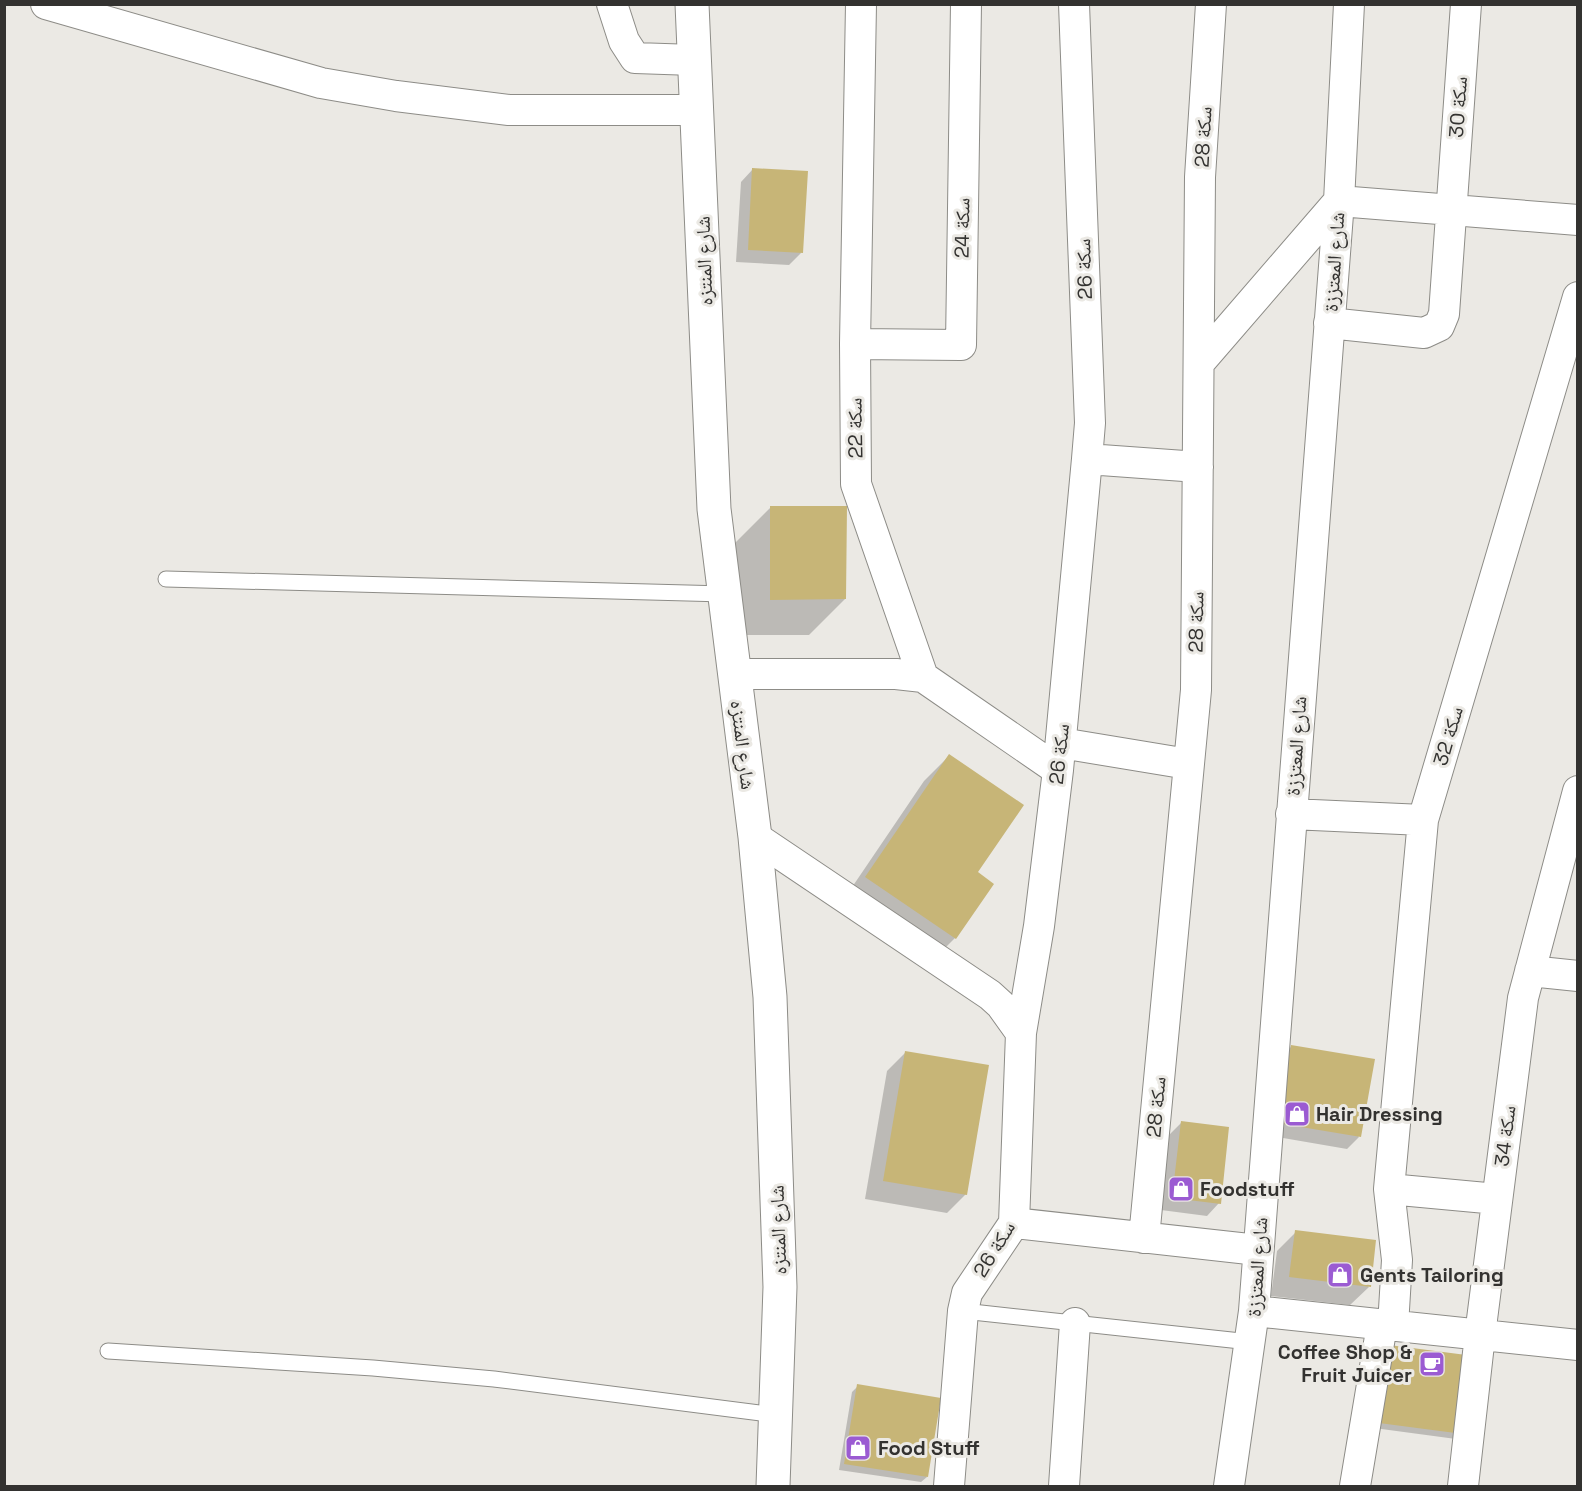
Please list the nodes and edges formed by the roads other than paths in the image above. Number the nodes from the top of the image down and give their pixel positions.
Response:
1 (46, 4) edge
2 (612, 4) edge
3 (692, 4) edge
4 (861, 4) edge
5 (966, 4) edge
6 (1074, 4) edge
7 (1211, 4) edge
8 (1349, 4) edge
9 (1466, 4) edge
10 (694, 60) junction
11 (697, 110) junction
12 (1339, 201) junction
13 (1450, 210) junction
14 (1578, 220) edge
15 (1578, 297) edge
16 (1329, 323) junction
17 (855, 344) junction
18 (1199, 363) junction
19 (1087, 459) junction
20 (1198, 467) junction
21 (166, 579) dead end
22 (725, 594) junction
23 (735, 674) junction
24 (923, 677) junction
25 (1060, 756) junction
26 (1188, 765) junction
27 (1578, 791) edge
28 (1291, 814) junction
29 (1423, 820) junction
30 (1572, 833) edge
31 (755, 837) junction
32 (1530, 971) junction
33 (1578, 976) edge
34 (1021, 1033) junction
35 (1389, 1189) junction
36 (1497, 1199) junction
37 (1014, 1224) junction
38 (1144, 1238) junction
39 (1258, 1250) junction
40 (963, 1311) junction
41 (1254, 1311) junction
42 (1075, 1323) junction
43 (1388, 1325) junction
44 (1480, 1335) junction
45 (1250, 1342) junction
46 (1578, 1345) edge
47 (108, 1352) dead end
48 (776, 1415) junction
49 (773, 1486) edge
50 (950, 1486) edge
51 (1064, 1486) edge
52 (1229, 1486) edge
53 (1355, 1486) edge
54 (1463, 1486) edge

1 - 11 street
2 - 10 street
3 - 10 street, شارع المنتزه
4 - 17 street, سكة 22
5 - 17 street, سكة 24
6 - 19 street, سكة 26
7 - 18 street, سكة 28
8 - 12 street, شارع المعتززة
9 - 13 street, سكة 30
10 - 11 street, شارع المنتزه
11 - 22 street, شارع المنتزه
12 - 13 street
12 - 16 street, شارع المعتززة
12 - 18 street
13 - 14 street
13 - 16 street, سكة 30
15 - 29 street, سكة 32
16 - 28 street, شارع المعتززة
17 - 24 street, سكة 22
18 - 20 street, سكة 28
19 - 20 street
19 - 25 street, سكة 26
20 - 26 street, سكة 28
21 - 22 lane
22 - 23 street, شارع المنتزه
23 - 24 street
23 - 31 street, شارع المنتزه
24 - 25 street
25 - 26 street
25 - 34 street, سكة 26
26 - 38 street, سكة 28
27 - 30 street, سكة 34
28 - 29 street
28 - 39 street, شارع المعتززة
29 - 35 street, سكة 32
30 - 32 street, سكة 34
31 - 34 street
31 - 48 street, شارع المنتزه
32 - 33 street
32 - 36 street, سكة 34
34 - 37 street, سكة 26
35 - 36 street
35 - 43 street, سكة 32
36 - 44 street, سكة 34
37 - 38 street
37 - 40 street, سكة 26
38 - 39 street
39 - 41 street, شارع المعتززة
40 - 42 lane
40 - 50 street, سكة 26
41 - 43 street
41 - 45 street, شارع المعتززة
42 - 45 lane
42 - 51 street
43 - 44 street
43 - 53 street
44 - 46 street
44 - 54 street, سكة 34
45 - 52 street, شارع المعتززة
47 - 48 lane
48 - 49 street, شارع المنتزه

